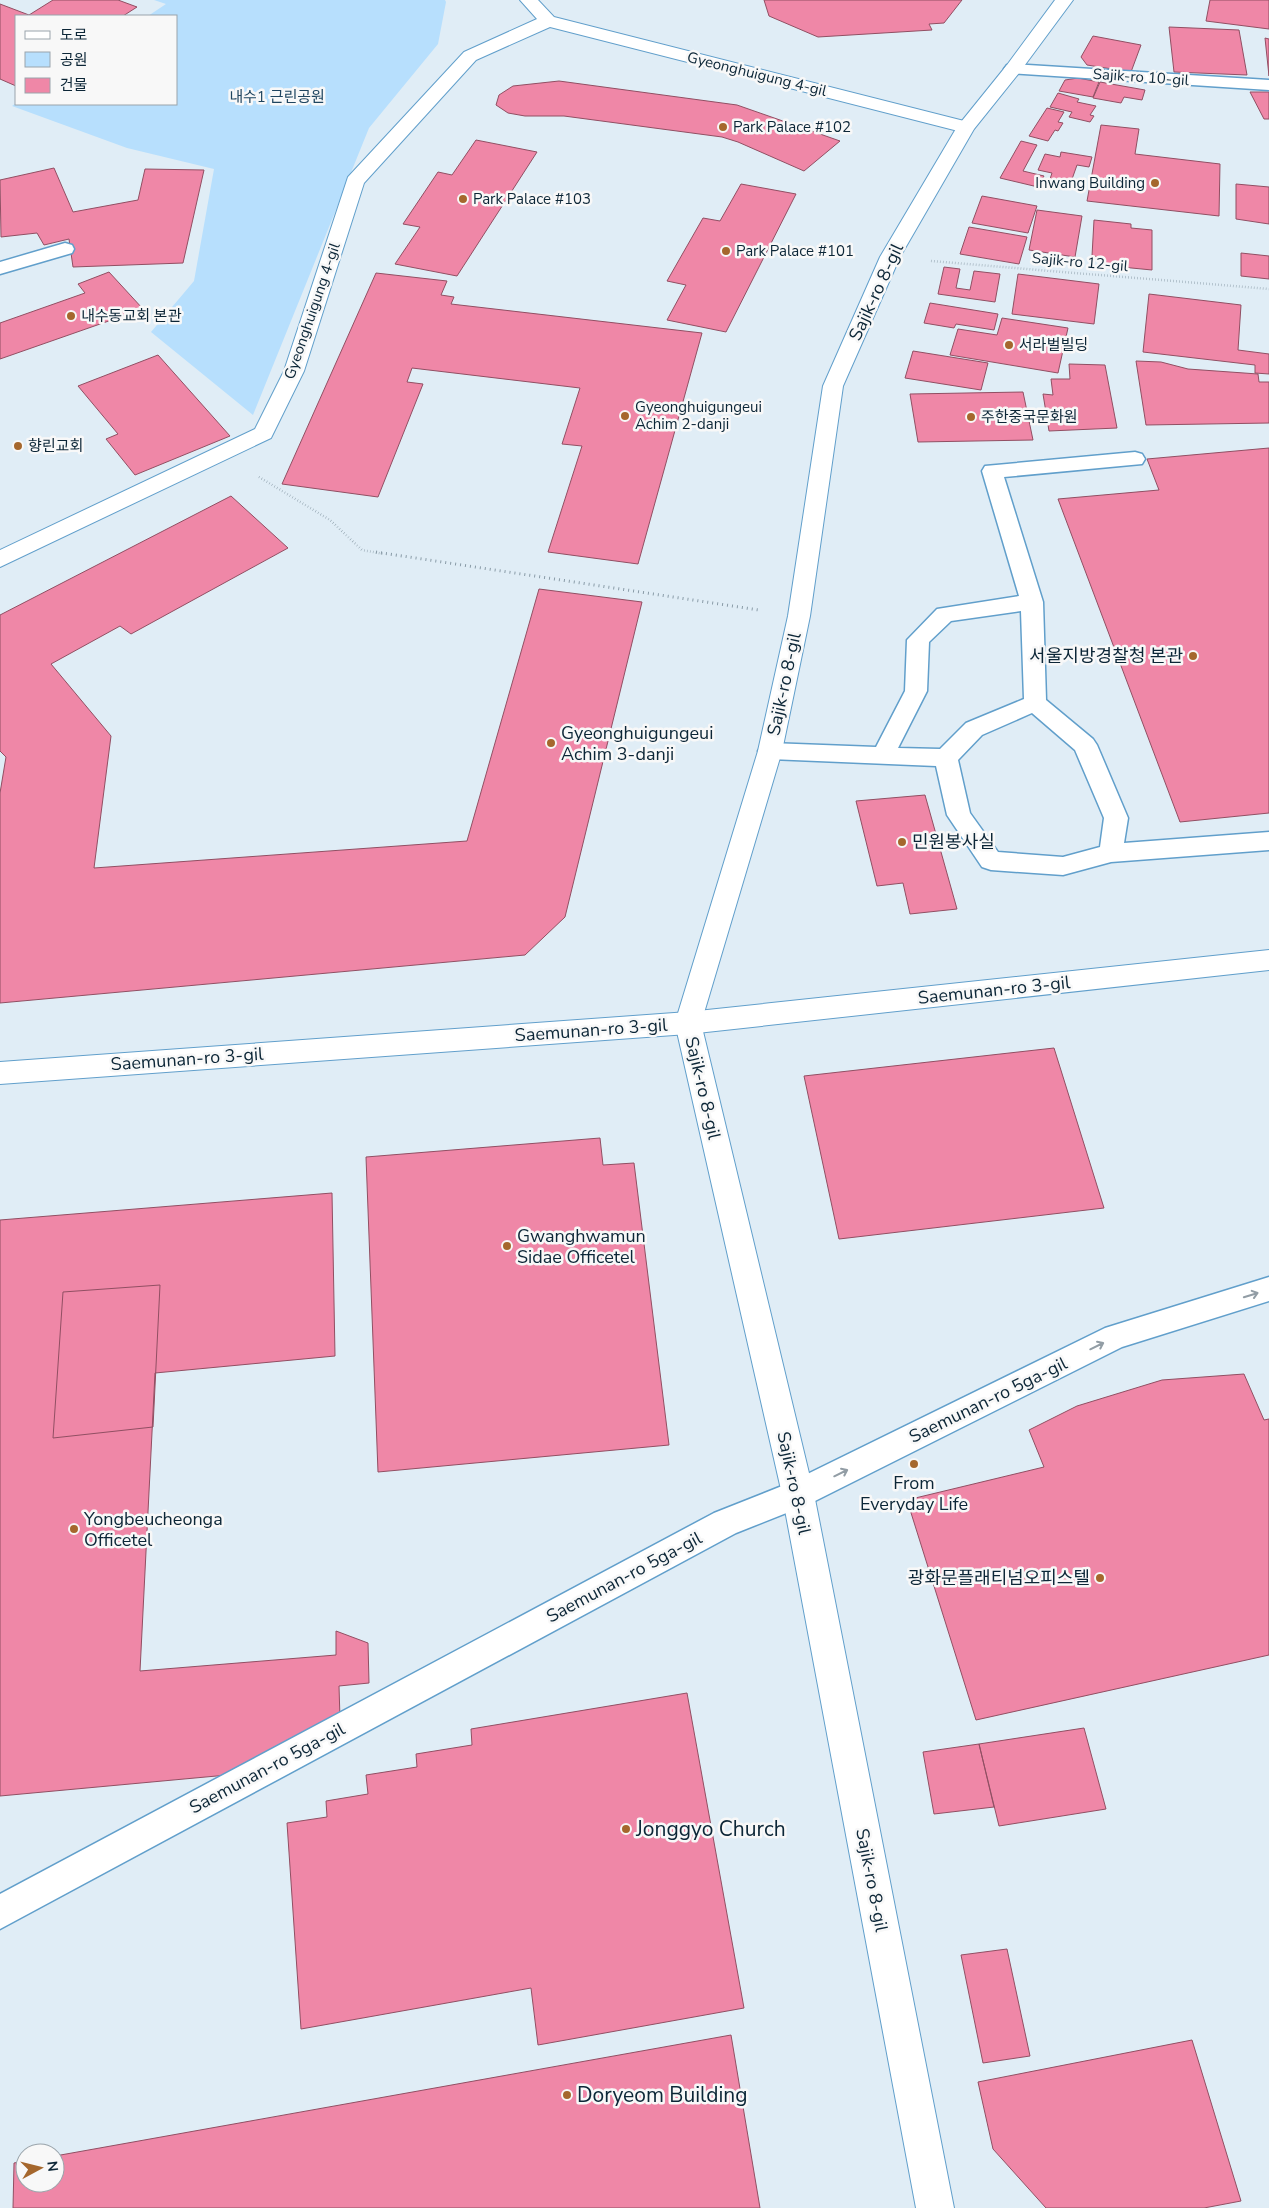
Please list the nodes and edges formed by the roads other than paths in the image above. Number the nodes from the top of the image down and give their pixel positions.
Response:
1 (529, 0) edge
2 (1064, 0) edge
3 (548, 21) junction
4 (1013, 69) junction
5 (1269, 85) edge
6 (966, 127) junction
7 (65, 249) dead end
8 (0, 268) edge
9 (1135, 459) dead end
10 (0, 559) edge
11 (1032, 602) junction
12 (1035, 703) junction
13 (770, 751) junction
14 (883, 755) junction
15 (946, 758) junction
16 (1269, 841) edge
17 (1111, 853) junction
18 (1269, 960) edge
19 (688, 1022) junction
20 (0, 1073) edge
21 (1269, 1289) edge
22 (798, 1494) junction
23 (0, 1912) edge
24 (935, 2208) edge

1 - 3 street
2 - 4 street, Sajik-ro 8-gil
3 - 6 street, Gyeonghuigung 4-gil
3 - 10 street, Gyeonghuigung 4-gil
4 - 5 lane, Sajik-ro 10-gil
4 - 6 street, Sajik-ro 8-gil
6 - 13 street, Sajik-ro 8-gil
7 - 8 lane
9 - 11 lane
11 - 12 lane
11 - 14 lane
12 - 15 lane
12 - 17 lane
13 - 14 lane
13 - 19 street, Sajik-ro 8-gil
14 - 15 lane
15 - 17 lane
16 - 17 lane
18 - 19 street, Saemunan-ro 3-gil
19 - 20 street, Saemunan-ro 3-gil
19 - 22 street, Sajik-ro 8-gil
22 -> 21 lane, Saemunan-ro 5ga-gil
22 - 23 lane, Saemunan-ro 5ga-gil
22 - 24 street, Sajik-ro 8-gil

